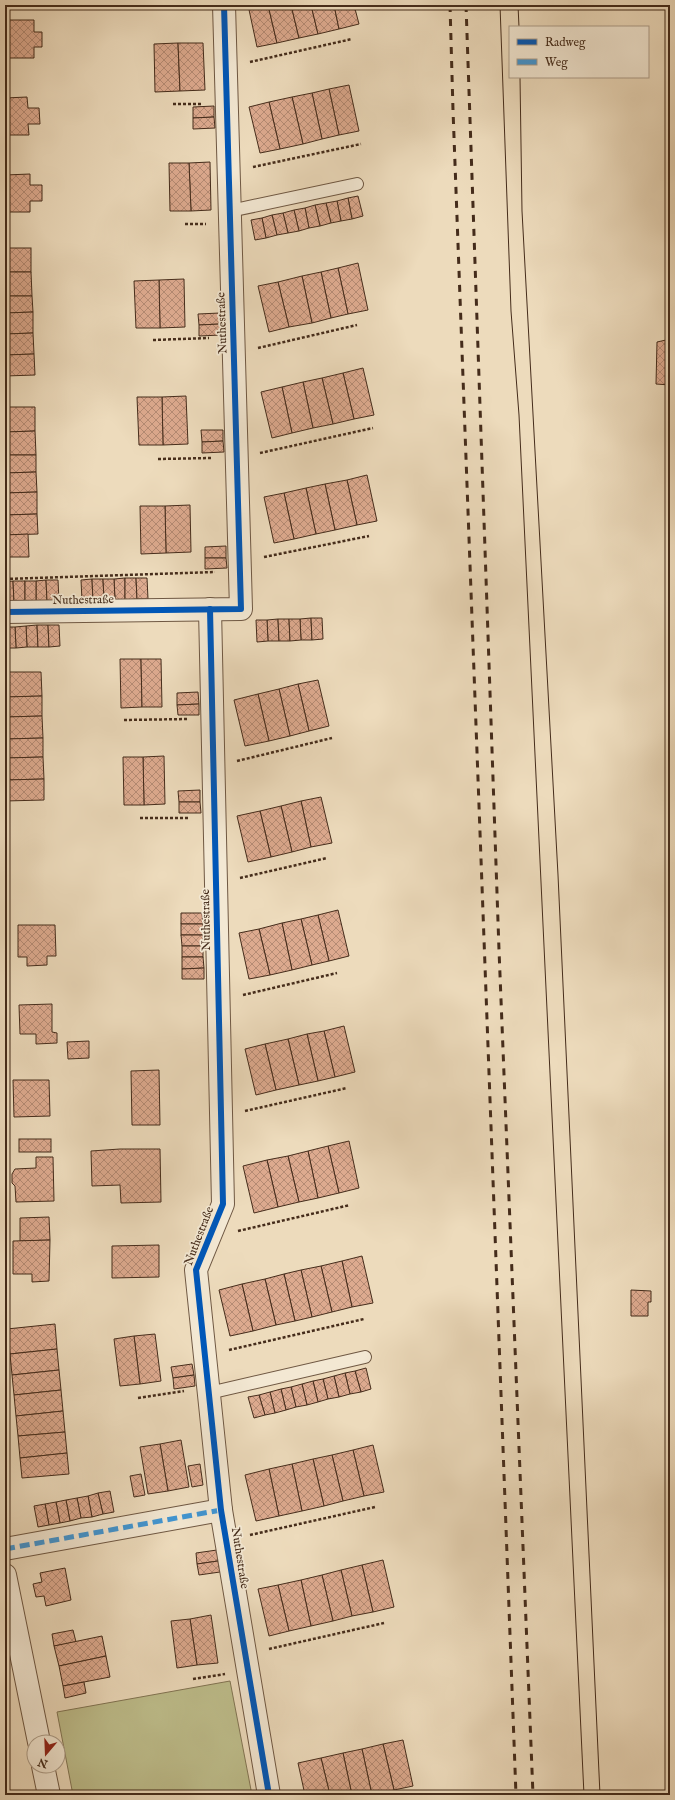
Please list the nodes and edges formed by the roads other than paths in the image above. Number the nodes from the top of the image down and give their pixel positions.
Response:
1 (224, 5) edge
2 (356, 184) dead end
3 (230, 211) junction
4 (210, 609) junction
5 (5, 612) edge
6 (364, 1357) dead end
7 (208, 1390) junction
8 (221, 1510) junction
9 (5, 1549) edge
10 (5, 1575) edge
11 (37, 1734) edge
12 (45, 1774) edge
13 (49, 1795) edge
14 (269, 1795) edge

1 - 3 street, Nuthestraße
2 - 3 lane
3 - 4 street, Nuthestraße
4 - 5 street, Nuthestraße
4 - 7 street, Nuthestraße
6 - 7 lane
7 - 8 street, Nuthestraße
8 - 9 street
8 - 14 street, Nuthestraße
10 - 11 street
12 - 13 street

